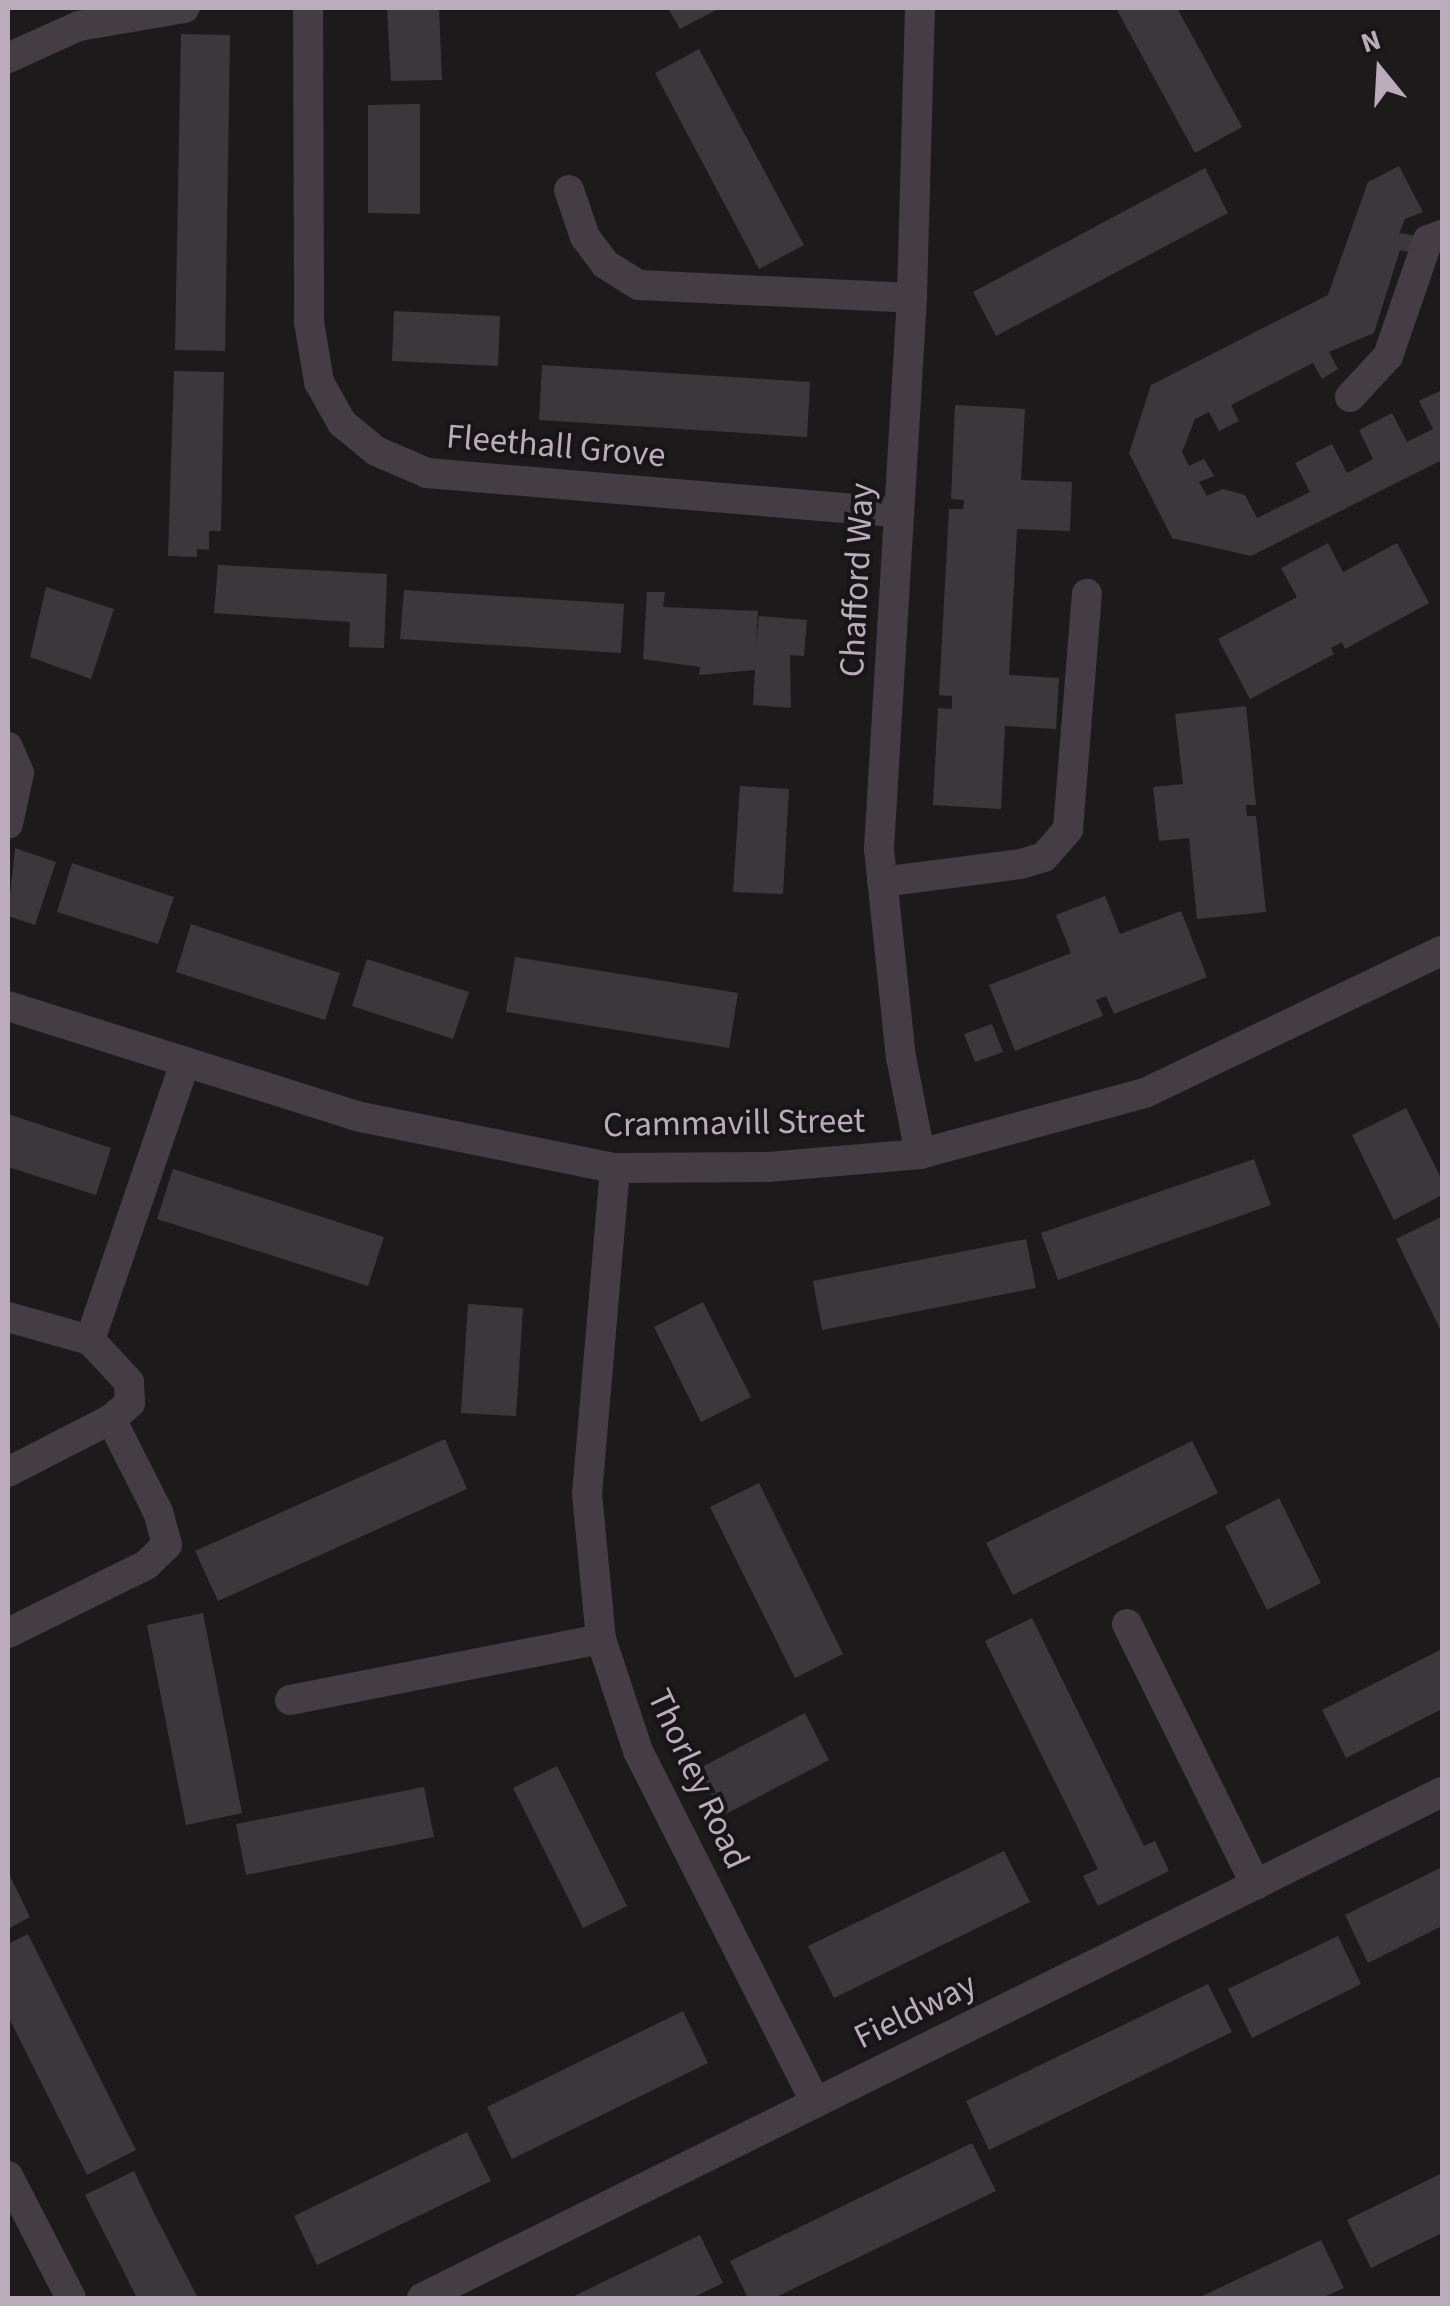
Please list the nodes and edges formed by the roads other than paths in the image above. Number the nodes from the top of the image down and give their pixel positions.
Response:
1 (184, 8) edge
2 (308, 8) edge
3 (920, 8) edge
4 (8, 58) edge
5 (569, 190) dead end
6 (1442, 234) edge
7 (912, 298) junction
8 (1350, 396) dead end
9 (899, 513) junction
10 (1087, 594) dead end
11 (8, 748) edge
12 (8, 824) edge
13 (882, 882) junction
14 (1442, 951) edge
15 (8, 1006) edge
16 (185, 1062) junction
17 (920, 1154) junction
18 (615, 1168) junction
19 (8, 1317) edge
20 (90, 1340) junction
21 (111, 1420) junction
22 (8, 1472) edge
23 (1127, 1624) dead end
24 (8, 1633) edge
25 (601, 1639) junction
26 (290, 1700) dead end
27 (1442, 1792) edge
28 (1256, 1885) junction
29 (815, 2101) junction
30 (8, 2176) edge
31 (70, 2298) edge
32 (422, 2298) edge

1 - 4 street
2 - 9 street, Fleethall Grove
3 - 7 street, Chafford Way
5 - 7 street
6 - 8 street
7 - 9 street, Chafford Way
9 - 13 street, Chafford Way
10 - 13 street
11 - 12 street
13 - 17 street, Chafford Way
14 - 17 street, Crammavill Street
15 - 16 street, Crammavill Street
16 - 18 street, Crammavill Street
16 - 20 street
17 - 18 street, Crammavill Street
18 - 25 street, Thorley Road
19 - 20 street
20 - 21 street
21 - 22 street
21 - 24 street
23 - 28 street
25 - 26 street
25 - 29 street, Thorley Road
27 - 28 street, Fieldway
28 - 29 street, Fieldway
29 - 32 street, Fieldway
30 - 31 street

